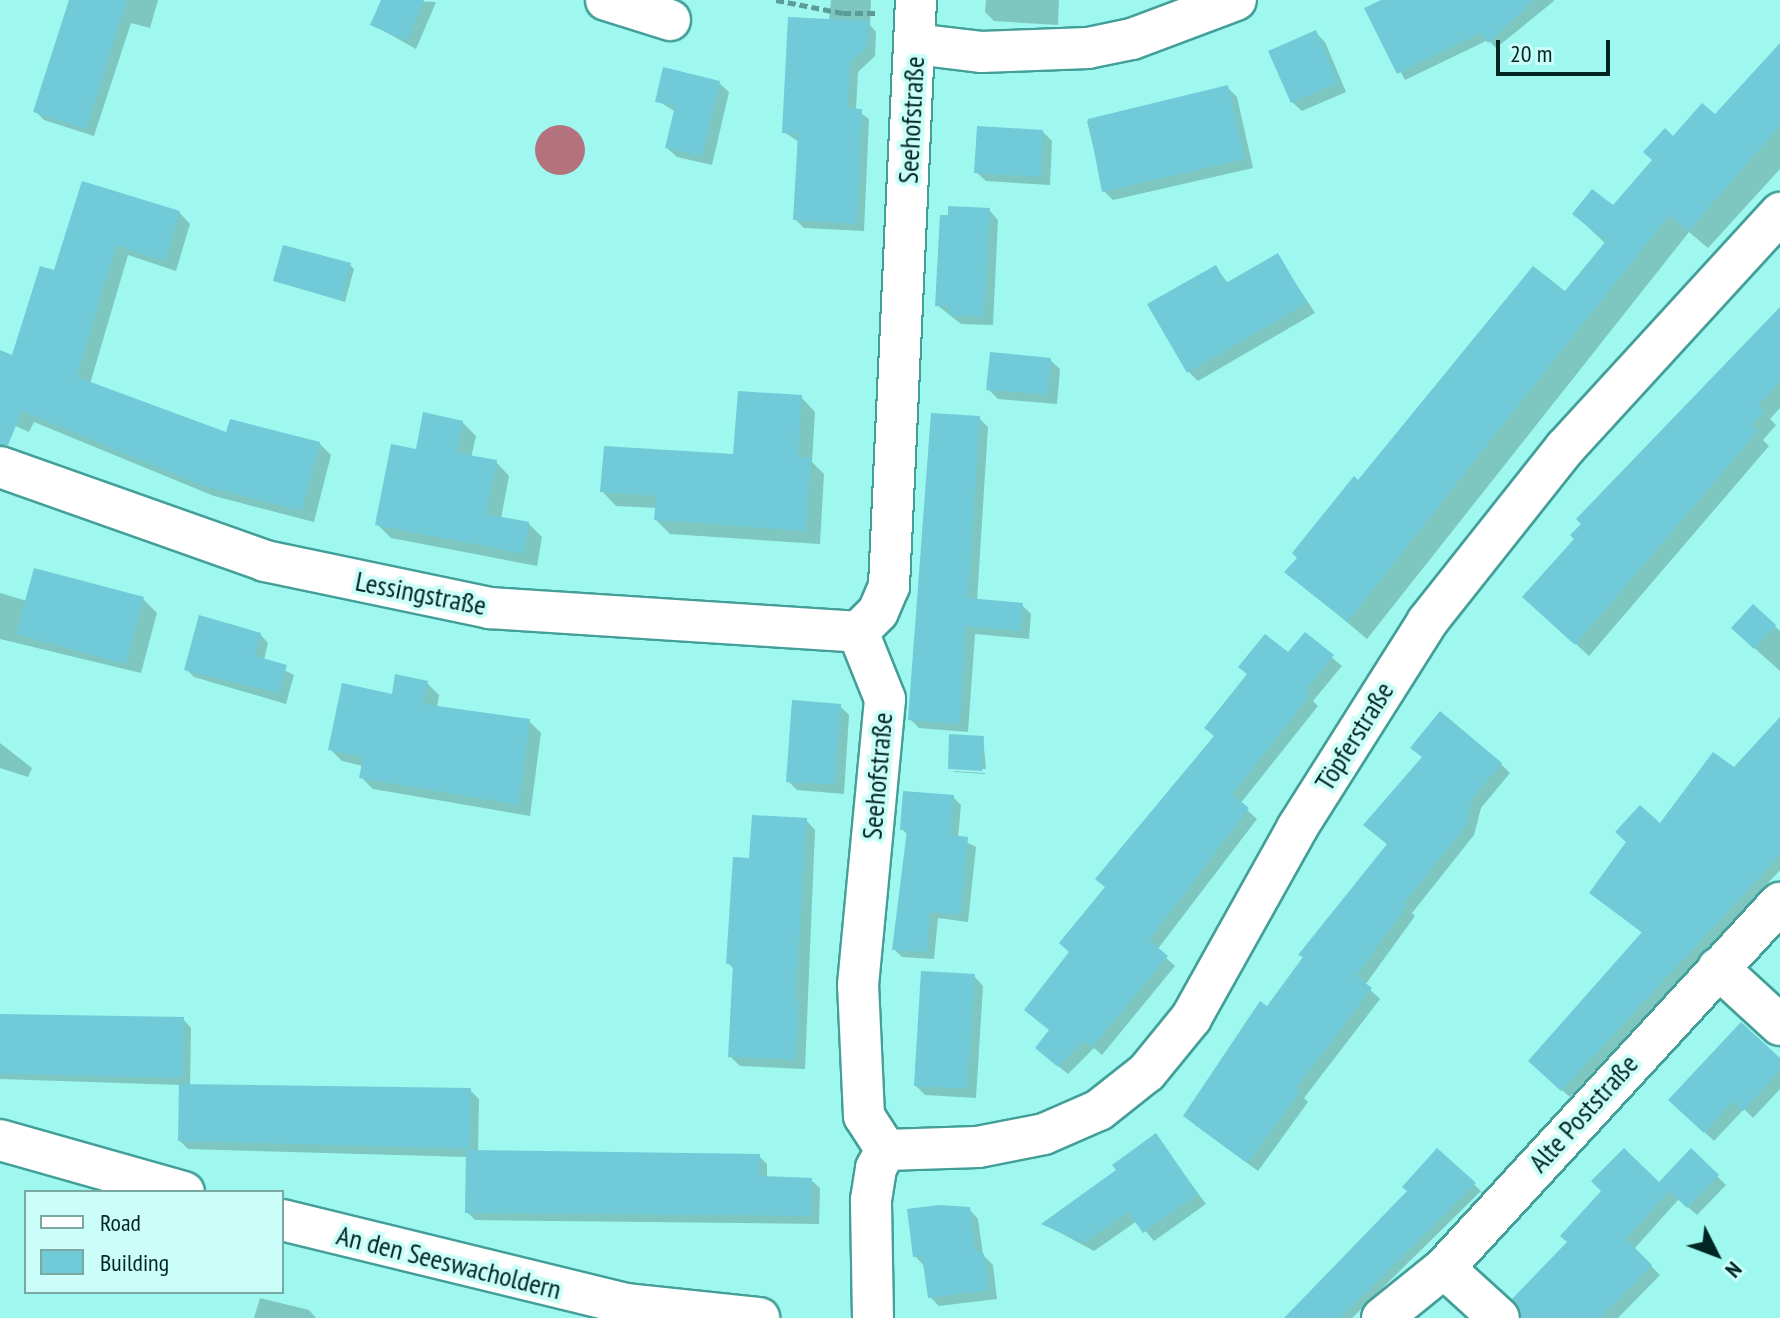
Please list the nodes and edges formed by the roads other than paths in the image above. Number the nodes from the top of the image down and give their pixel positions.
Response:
1 (606, 0) edge
2 (1236, 0) edge
3 (915, 19) edge
4 (670, 20) dead end
5 (1780, 213) edge
6 (0, 467) edge
7 (858, 632) junction
8 (1780, 903) edge
9 (1718, 968) junction
10 (1780, 1025) edge
11 (0, 1140) edge
12 (886, 1150) junction
13 (177, 1190) edge
14 (284, 1220) edge
15 (1444, 1268) junction
16 (759, 1318) edge
17 (873, 1318) edge
18 (1382, 1318) edge
19 (1499, 1318) edge

1 - 4 street
2 - 3 street
3 - 7 street, Seehofstraße
5 - 12 street, Töpferstraße
6 - 7 street, Lessingstraße
7 - 12 street, Seehofstraße
8 - 9 street, Alte Poststraße
9 - 10 street
9 - 15 street, Alte Poststraße
11 - 13 street
12 - 17 street
14 - 16 street, An den Seeswacholdern
15 - 18 street, Alte Poststraße
15 - 19 street

